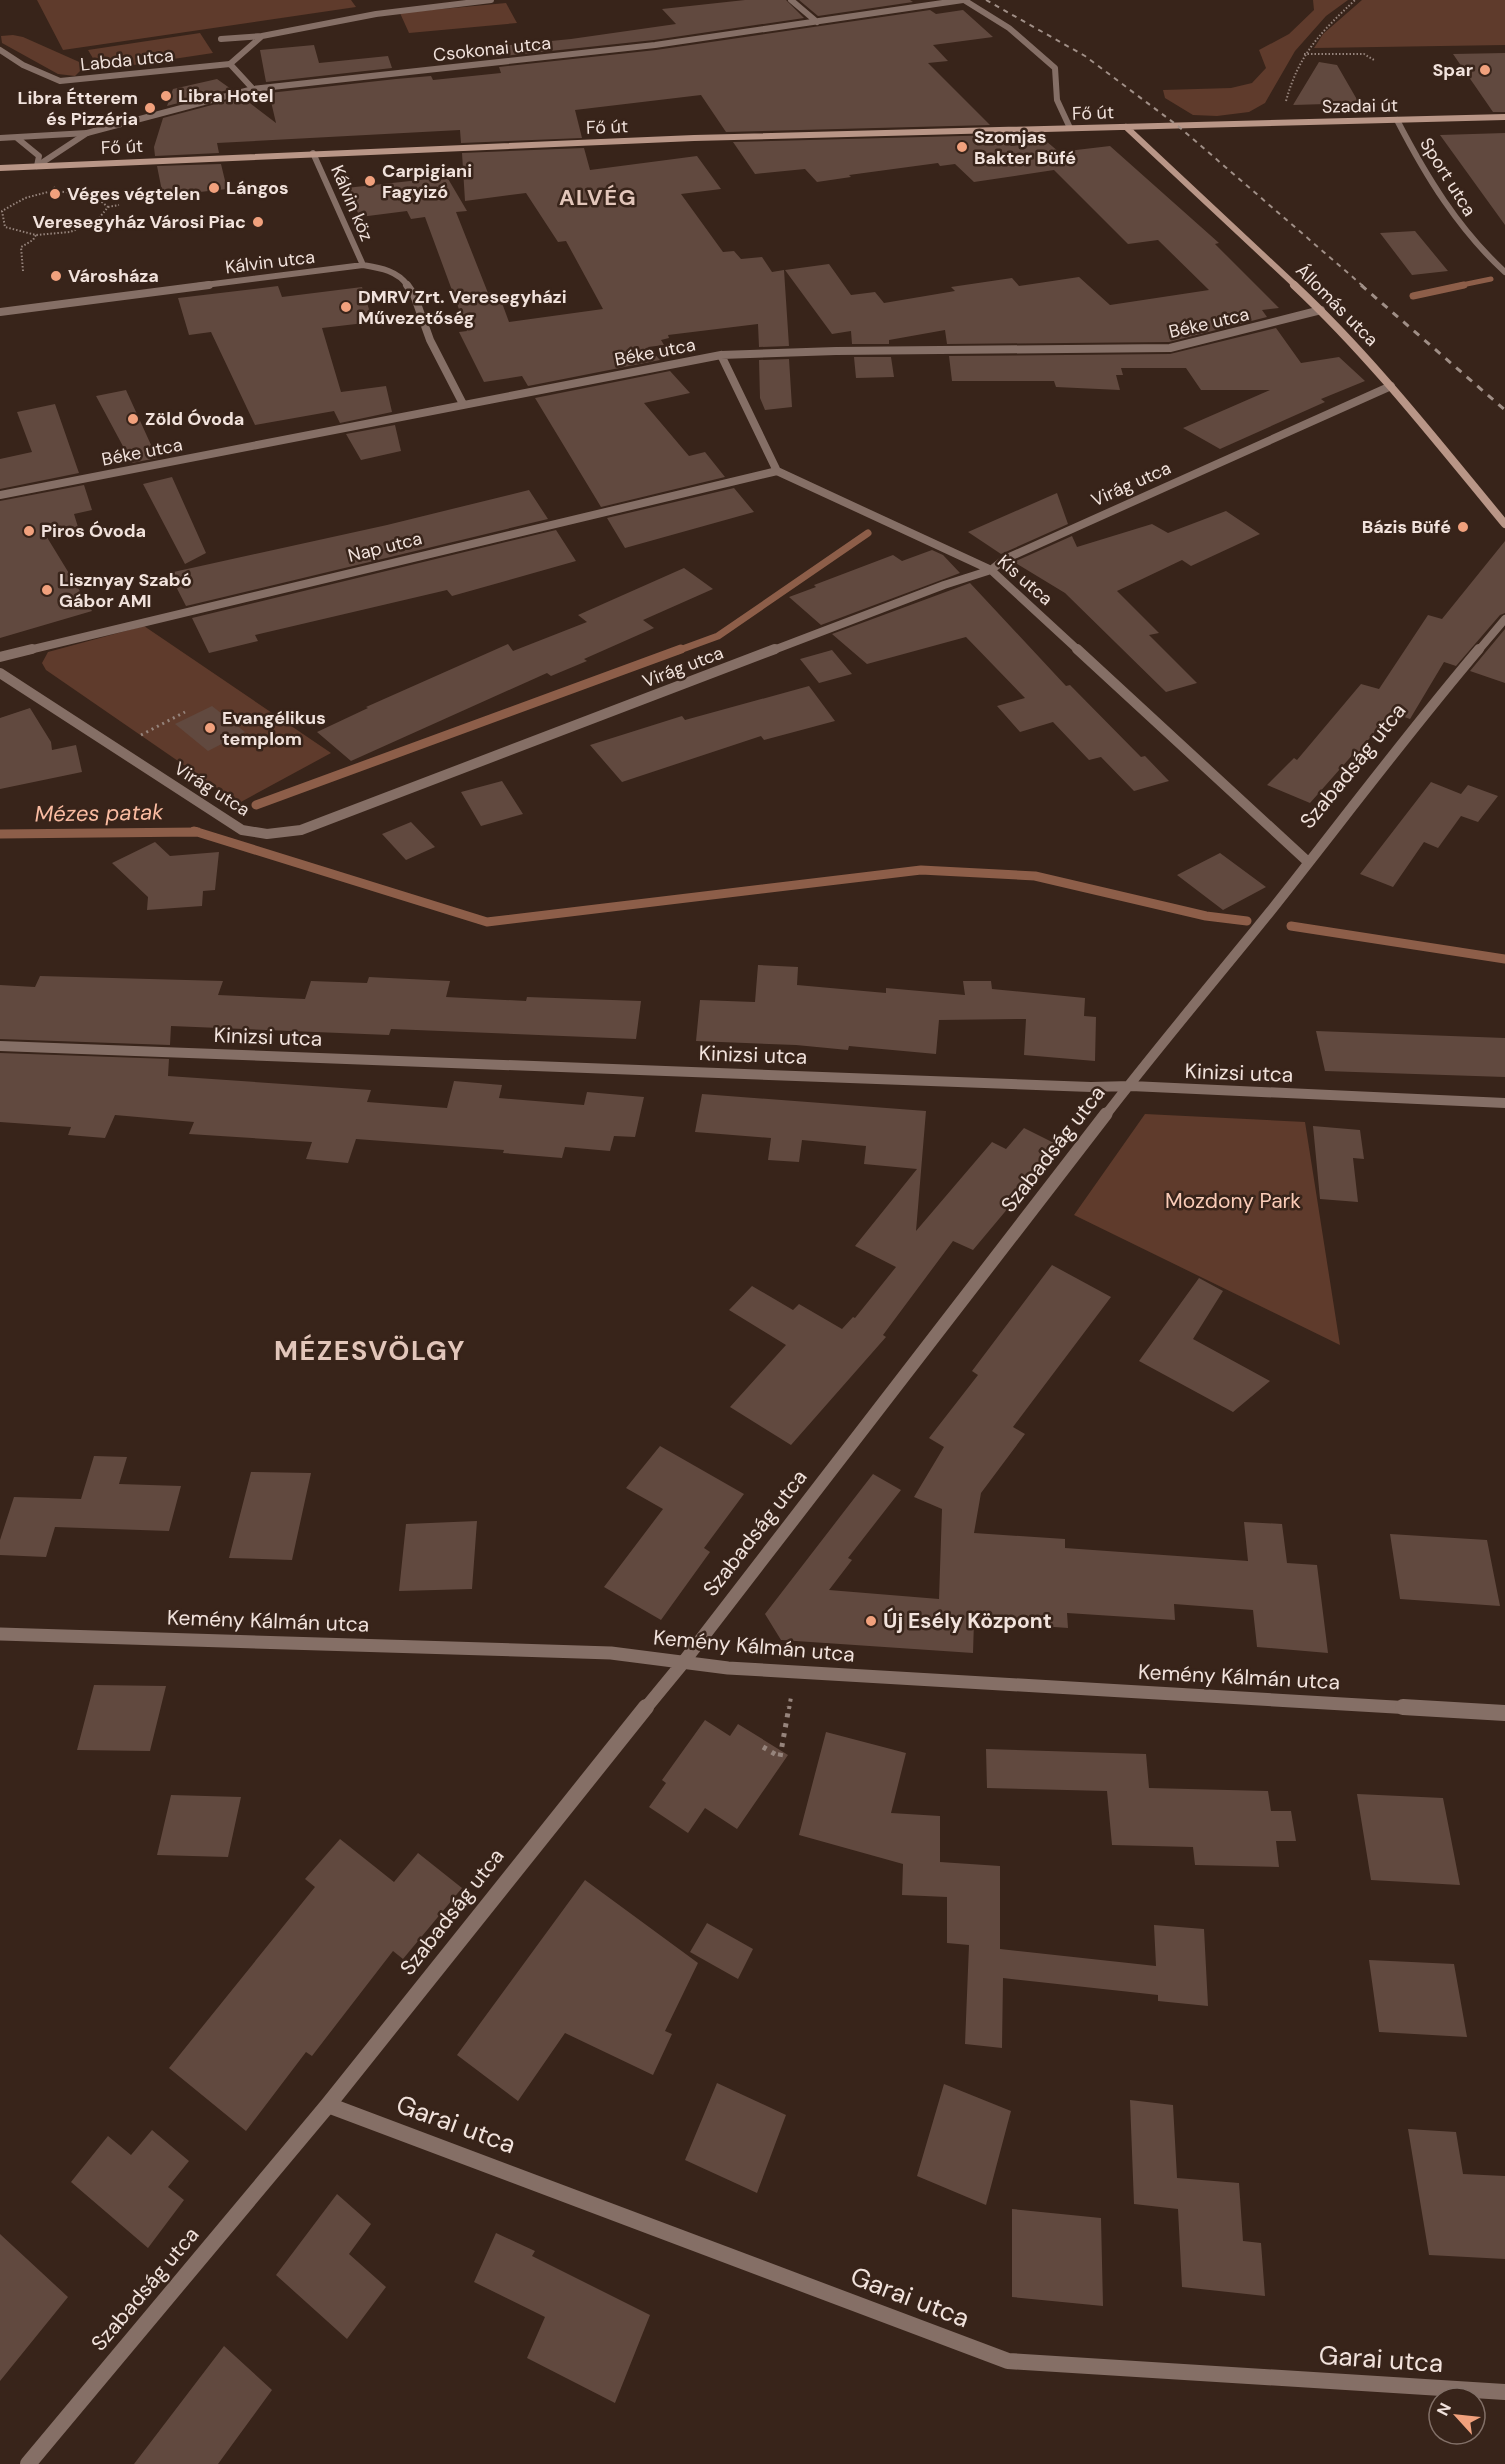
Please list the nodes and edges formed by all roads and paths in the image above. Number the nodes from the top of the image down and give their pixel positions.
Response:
1 (491, 0) edge
2 (791, 0) edge
3 (964, 0) edge
4 (1355, 0) edge
5 (817, 22) junction
6 (262, 36) junction
7 (220, 39) dead end
8 (0, 51) edge
9 (1304, 54) junction
10 (1345, 54) junction
11 (1348, 60) dead end
12 (1374, 60) dead end
13 (230, 64) junction
14 (253, 89) junction
15 (1505, 117) edge
16 (1397, 120) junction
17 (1284, 123) junction
18 (1216, 124) joint
19 (1126, 127) junction
20 (1070, 128) junction
21 (87, 133) junction
22 (0, 138) edge
23 (17, 138) junction
24 (313, 153) junction
25 (37, 166) junction
26 (0, 168) edge
27 (119, 205) dead end
28 (108, 207) junction
29 (1, 211) edge
30 (96, 222) junction
31 (131, 224) dead end
32 (36, 235) junction
33 (363, 265) junction
34 (23, 271) dead end
35 (1505, 272) edge
36 (1321, 310) junction
37 (0, 312) edge
38 (722, 355) junction
39 (1391, 386) junction
40 (463, 404) junction
41 (777, 471) junction
42 (0, 495) edge
43 (1505, 524) edge
44 (992, 570) junction
45 (1505, 619) edge
46 (0, 657) edge
47 (0, 673) edge
48 (185, 712) dead end
49 (116, 748) junction
50 (1307, 861) junction
51 (0, 1046) edge
52 (1131, 1086) junction
53 (1505, 1103) edge
54 (0, 1634) edge
55 (682, 1664) junction
56 (795, 1673) junction
57 (1505, 1713) edge
58 (763, 1748) dead end
59 (328, 2105) junction
60 (1505, 2392) edge
61 (28, 2464) edge

1 - 6 street
2 - 5 street
3 - 5 street, Csokonai utca
3 - 20 street
4 - 9 path
5 - 14 street, Csokonai utca
6 - 7 street
6 - 13 street
8 - 13 street, Labda utca
9 - 10 path
9 - 17 path
10 - 11 path
10 - 12 path
13 - 14 street
14 - 21 street, Csokonai utca
15 - 16 main road, Szadai út
16 - 17 main road, Szadai út
16 - 35 street, Sport utca
17 - 18 main road, Szadai út
18 - 19 main road, Fő út
19 - 20 main road, Fő út
19 - 36 main road, Állomás utca
20 - 24 main road, Fő út
21 - 23 street
21 - 25 street, Csokonai utca
22 - 23 street
23 - 25 street
24 - 25 main road, Fő út
24 - 33 street, Kálvin köz
25 - 26 main road, Fő út
27 - 28 path
28 - 29 path
28 - 30 path
29 - 32 path
30 - 31 path
30 - 32 path
32 - 34 path
33 - 37 street, Kálvin utca
33 - 40 street, Kálvin utca
36 - 38 street, Béke utca
36 - 39 main road, Állomás utca
38 - 40 street, Béke utca
38 - 41 street
39 - 43 main road, Állomás utca
39 - 44 street, Virág utca
40 - 42 street, Béke utca
41 - 44 street, Kis utca
41 - 46 street, Nap utca
44 - 49 street, Virág utca
44 - 50 street, Kis utca
45 - 50 street, Szabadság utca
47 - 49 street, Virág utca
48 - 49 path
50 - 52 street, Szabadság utca
51 - 52 street, Kinizsi utca
52 - 53 street, Kinizsi utca
52 - 55 street, Szabadság utca
54 - 55 street, Kemény Kálmán utca
55 - 56 street, Kemény Kálmán utca
55 - 59 street, Szabadság utca
56 - 57 street, Kemény Kálmán utca
56 - 58 path
59 - 60 street, Garai utca
59 - 61 street, Szabadság utca

